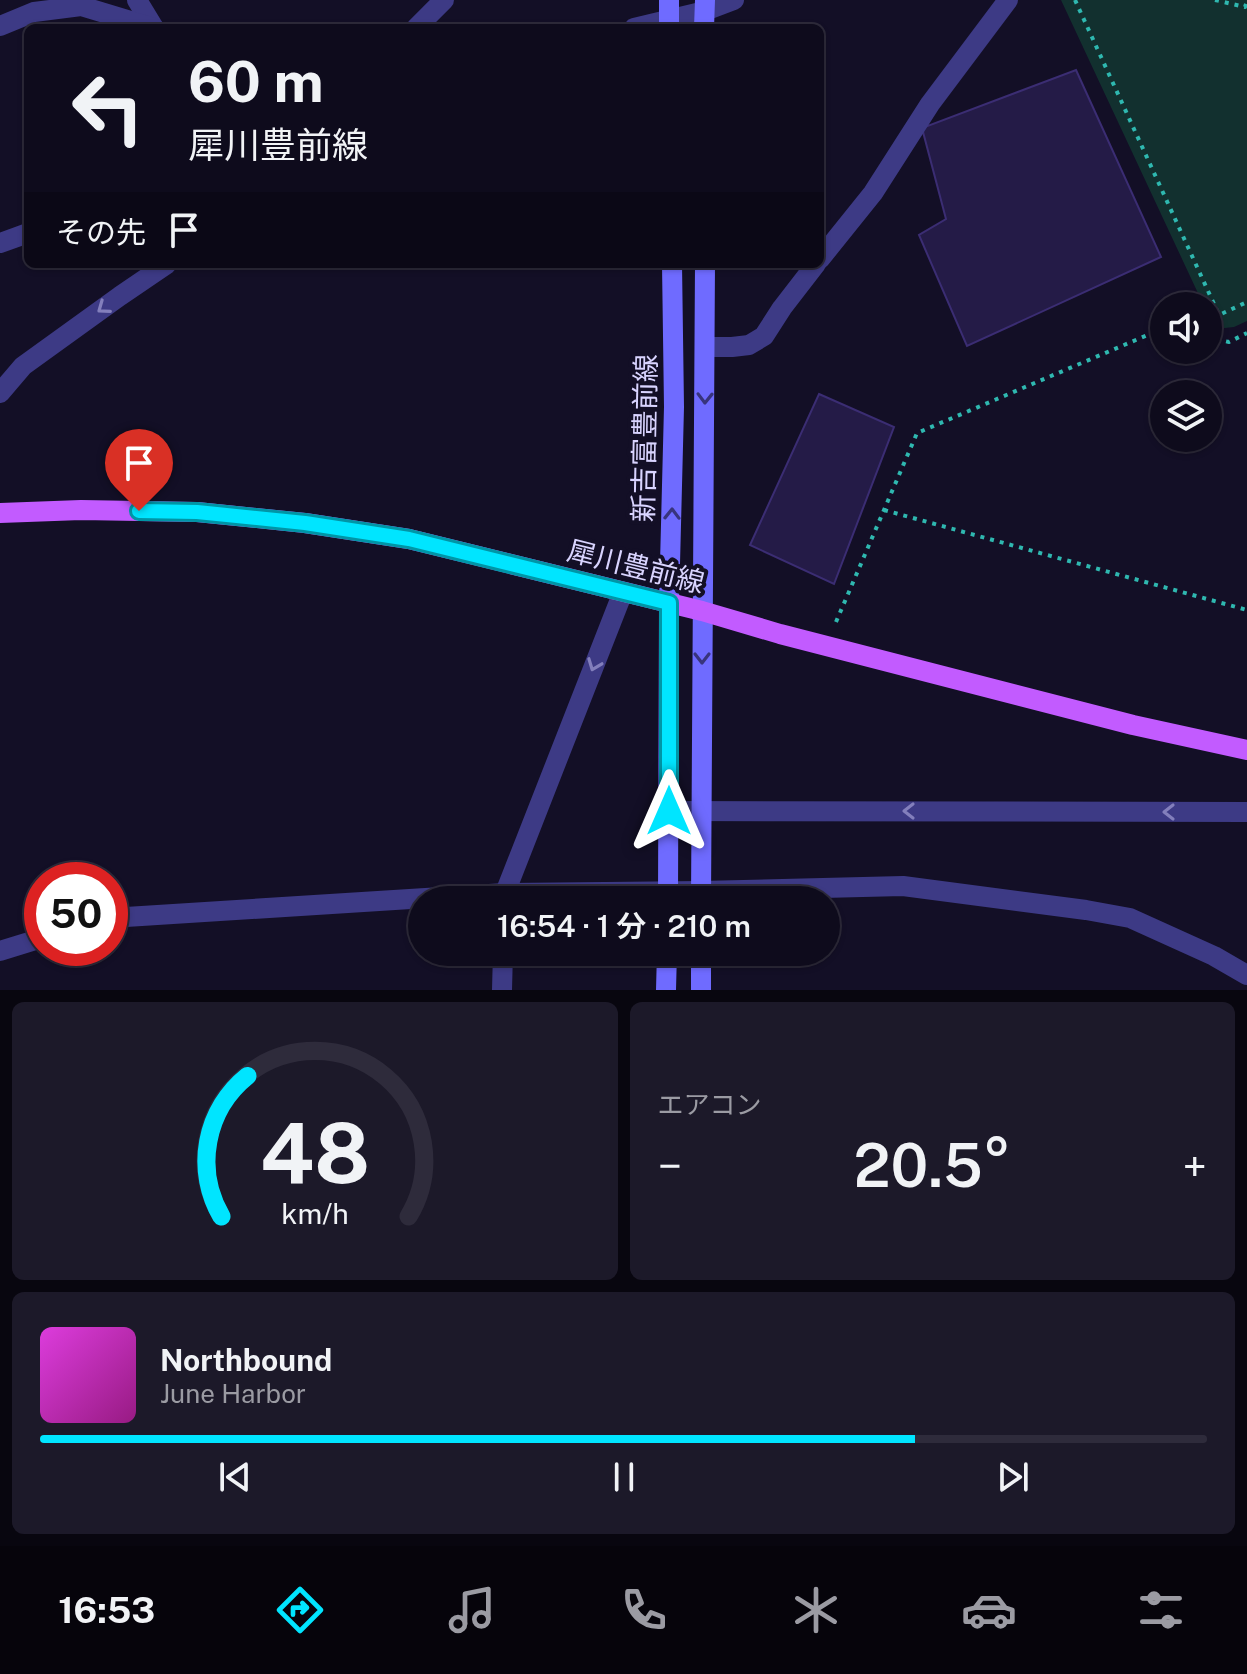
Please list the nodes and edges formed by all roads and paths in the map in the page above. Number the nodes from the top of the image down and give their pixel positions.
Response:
1 (137, 0) edge
2 (444, 0) edge
3 (734, 0) edge
4 (1008, 0) edge
5 (1075, 0) edge
6 (1215, 0) edge
7 (1247, 1) edge
8 (705, 13) edge
9 (669, 16) edge
10 (141, 24) edge
11 (152, 24) edge
12 (420, 24) edge
13 (646, 24) edge
14 (0, 26) edge
15 (24, 234) edge
16 (0, 243) edge
17 (824, 254) edge
18 (161, 268) edge
19 (672, 268) edge
20 (705, 268) edge
21 (813, 268) edge
22 (1247, 302) edge
23 (1247, 333) edge
24 (1150, 334) edge
25 (1222, 341) edge
26 (706, 347) junction
27 (0, 393) edge
28 (884, 510) junction
29 (0, 513) edge
30 (623, 592) junction
31 (669, 603) junction
32 (1247, 610) edge
33 (702, 611) junction
34 (836, 622) dead end
35 (1247, 750) edge
36 (702, 810) junction
37 (669, 811) junction
38 (1247, 812) edge
39 (509, 886) edge
40 (668, 886) edge
41 (701, 886) edge
42 (840, 889) edge
43 (408, 902) edge
44 (128, 917) edge
45 (24, 944) edge
46 (0, 951) edge
47 (503, 966) edge
48 (667, 966) edge
49 (701, 966) edge
50 (1247, 975) edge
51 (502, 990) edge
52 (666, 990) edge
53 (701, 990) edge

1 - 11 street
2 - 12 street
3 - 8 street
4 - 17 street
5 - 22 path
6 - 7 path
8 - 9 street
9 - 13 street
10 - 14 street
15 - 16 street
18 -> 27 street
31 -> 19 main road, 新吉富豊前線
20 - 26 main road
21 - 26 street
23 - 25 path
24 - 28 path
26 -> 33 main road
28 - 32 path
28 - 34 path
29 - 30 main road, 犀川豊前線
30 - 31 main road, 犀川豊前線
30 -> 39 street
31 - 33 main road, 犀川豊前線
31 - 37 main road, 新吉富豊前線
33 - 35 main road, 犀川豊前線
33 -> 36 main road
36 - 37 street
38 -> 36 street
36 - 41 main road
37 - 40 main road, 新吉富豊前線
42 - 50 street
43 - 44 street
45 - 46 street
47 - 51 street
48 - 52 main road
49 - 53 main road

